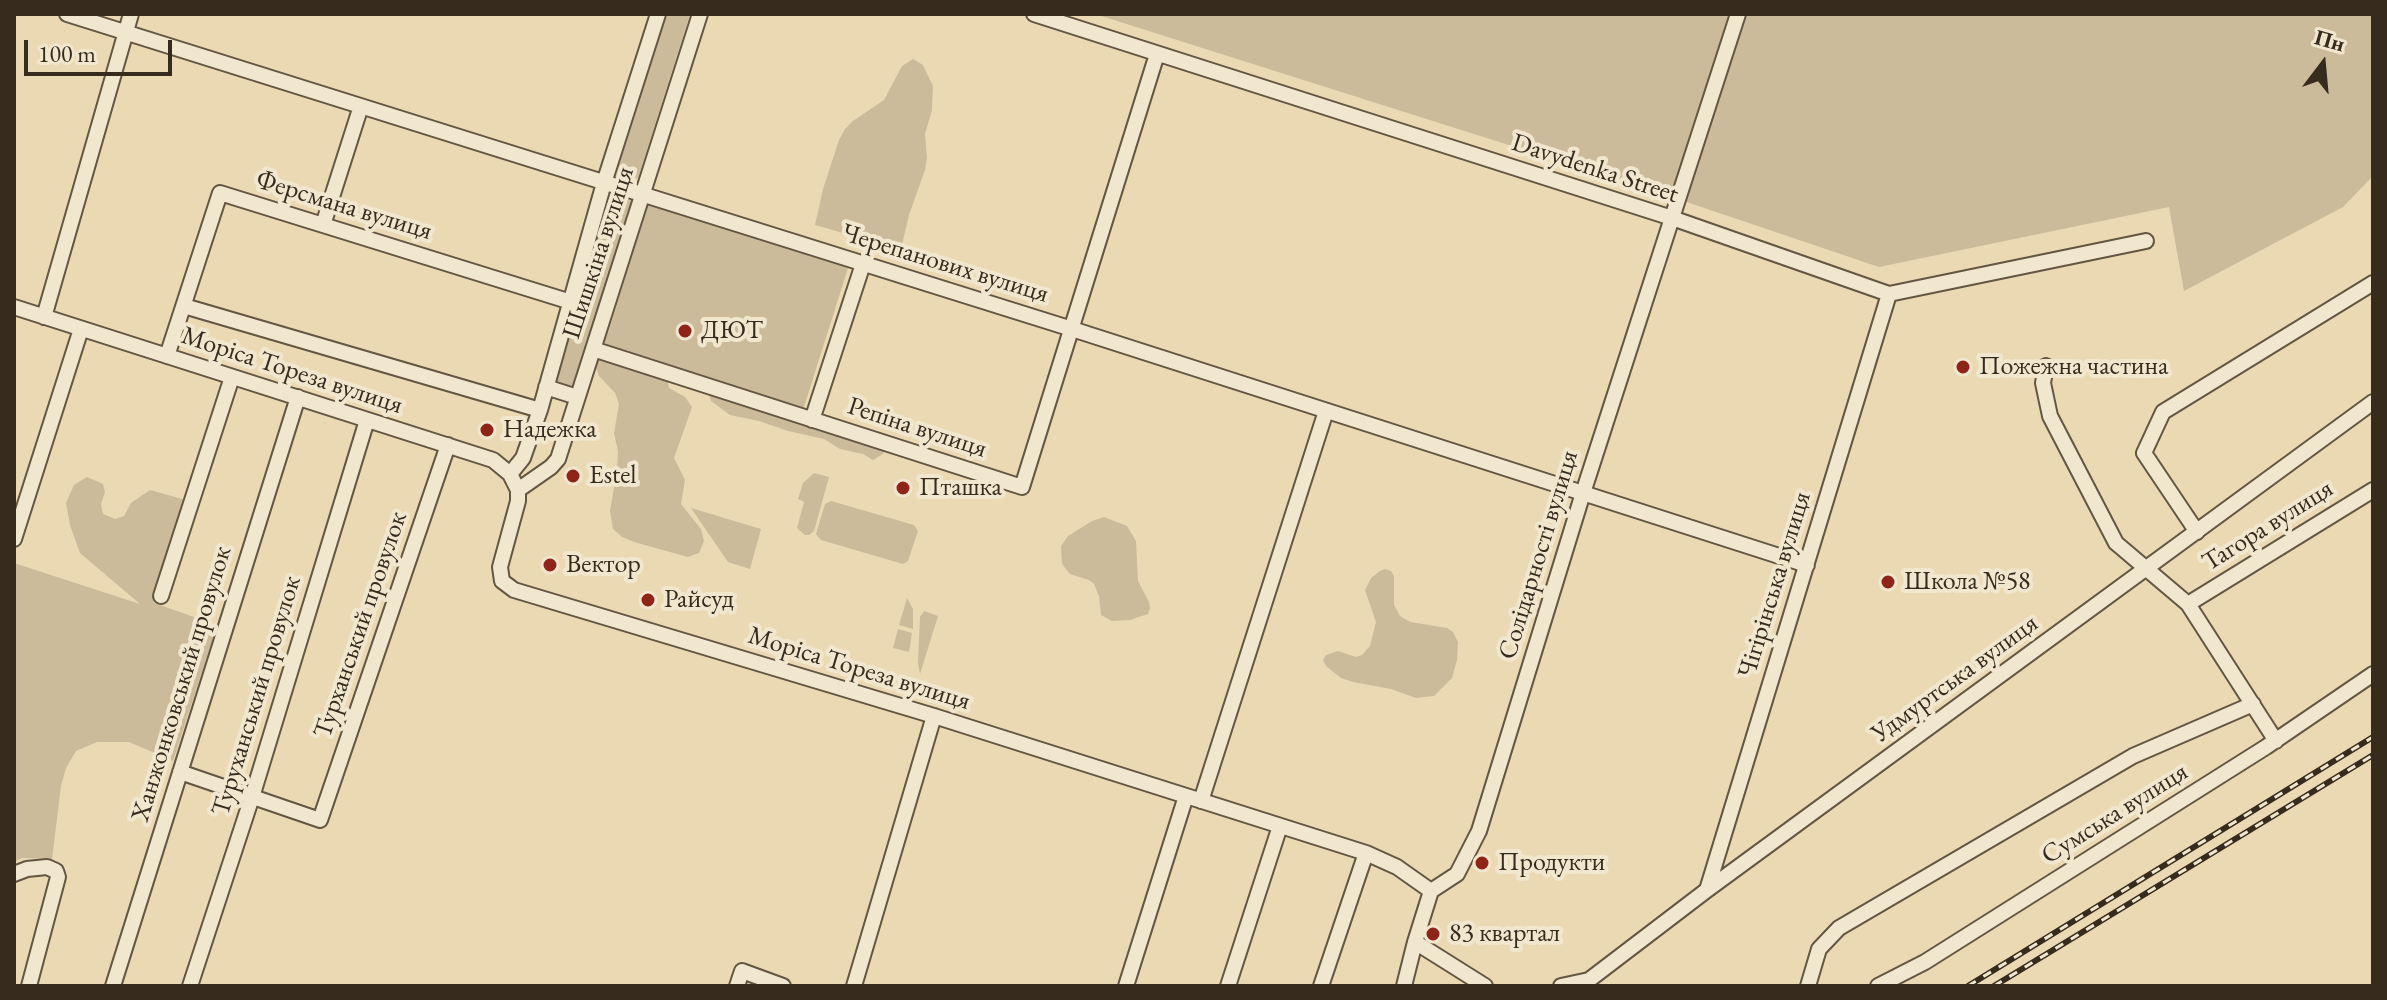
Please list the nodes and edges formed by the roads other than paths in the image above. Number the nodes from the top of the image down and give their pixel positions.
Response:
1 (67, 14) edge
2 (131, 14) edge
3 (658, 14) edge
4 (700, 14) edge
5 (1034, 14) edge
6 (1738, 14) edge
7 (125, 32) junction
8 (1157, 54) junction
9 (361, 106) junction
10 (604, 183) junction
11 (644, 195) junction
12 (1672, 218) junction
13 (323, 225) junction
14 (2146, 241) dead end
15 (863, 264) junction
16 (2373, 283) edge
17 (1889, 294) junction
18 (571, 302) junction
19 (184, 306) junction
20 (14, 307) edge
21 (44, 317) junction
22 (81, 329) junction
23 (1072, 329) junction
24 (593, 349) junction
25 (167, 356) junction
26 (2046, 366) dead end
27 (232, 377) junction
28 (546, 387) junction
29 (298, 397) junction
30 (577, 397) junction
31 (2373, 402) edge
32 (540, 410) junction
33 (1326, 411) junction
34 (367, 420) junction
35 (812, 420) junction
36 (448, 445) junction
37 (510, 474) junction
38 (518, 490) junction
39 (2373, 490) edge
40 (1583, 493) junction
41 (2197, 532) junction
42 (14, 539) edge
43 (1807, 565) junction
44 (2146, 570) junction
45 (161, 596) dead end
46 (2188, 604) junction
47 (2373, 674) edge
48 (2253, 704) junction
49 (934, 716) junction
50 (2276, 741) junction
51 (180, 772) junction
52 (1186, 796) junction
53 (252, 797) junction
54 (1201, 801) junction
55 (1280, 826) junction
56 (1366, 853) junction
57 (14, 874) edge
58 (1707, 890) junction
59 (1431, 891) junction
60 (1415, 942) junction
61 (740, 979) edge
62 (29, 986) edge
63 (113, 986) edge
64 (190, 986) edge
65 (783, 986) edge
66 (854, 986) edge
67 (1126, 986) edge
68 (1228, 986) edge
69 (1321, 986) edge
70 (1404, 986) edge
71 (1485, 986) edge
72 (1561, 986) edge
73 (1808, 986) edge
74 (1878, 986) edge

1 - 7 street, Черепанових вулиця
2 - 7 street
3 - 10 street
4 - 11 street, Шишкiна вулиця
5 - 8 street, Davydenka Street
6 - 12 street, Солідарності вулиця
7 - 9 street, Черепанових вулиця
7 - 21 street
8 - 12 street, Davydenka Street
8 - 23 street, Репiна вулиця
9 - 10 street, Черепанових вулиця
9 - 13 street
10 - 11 street, Черепанових вулиця
10 - 18 street
11 - 15 street, Черепанових вулиця
11 - 24 street, Шишкiна вулиця
12 - 17 street, Davydenka Street
12 - 40 street, Солідарності вулиця
13 - 18 street, Ферсмана вулиця
13 - 19 street, Ферсмана вулиця
14 - 17 street
15 - 23 street, Черепанових вулиця
15 - 35 street
16 - 41 street
17 - 43 street, Чiгiрiнська вулиця
18 - 28 street
19 - 25 street, Ферсмана вулиця
19 - 32 street
20 - 21 street, Моріса Тореза вулиця
21 - 22 street, Моріса Тореза вулиця
22 - 25 street, Моріса Тореза вулиця
22 - 42 street
23 - 33 street, Черепанових вулиця
23 - 35 street, Репiна вулиця
24 - 30 street, Шишкiна вулиця
24 - 35 street, Репiна вулиця
25 - 27 street, Моріса Тореза вулиця
26 - 44 street
27 - 29 street, Моріса Тореза вулиця
27 - 45 street, Ханжонковський провулок
28 - 30 street
28 - 32 street
29 - 34 street, Моріса Тореза вулиця
29 - 51 street, Ханжонковський провулок
30 - 38 street, Шишкiна вулиця
31 - 41 street, Удмуртська вулиця
32 - 37 street
33 - 40 street, Черепанових вулиця
33 - 54 street
34 - 36 street, Моріса Тореза вулиця
34 - 53 street, Туруханський провулок
36 - 37 street, Моріса Тореза вулиця
36 - 53 street, Турханський провулок
37 - 38 street
38 - 49 street, Моріса Тореза вулиця
39 - 46 street, Тагора вулиця
40 - 43 street, Черепанових вулиця
40 - 59 street, Солідарності вулиця
41 - 44 street, Удмуртська вулиця
43 - 58 street, Чiгiрiнська вулиця
44 - 46 street
44 - 58 street, Удмуртська вулиця
46 - 48 street
47 - 50 street, Сумська вулиця
48 - 50 street
48 - 73 street
49 - 52 street, Моріса Тореза вулиця
49 - 66 street
50 - 74 street, Сумська вулиця
51 - 53 street
51 - 63 street, Ханжонковський провулок
52 - 54 street, Моріса Тореза вулиця
52 - 67 street
53 - 64 street, Туруханський провулок
54 - 55 street, Моріса Тореза вулиця
55 - 56 street, Моріса Тореза вулиця
55 - 68 street
56 - 59 street, Моріса Тореза вулиця
56 - 69 street
57 - 62 street
58 - 72 street, Удмуртська вулиця
59 - 60 street
60 - 70 street
60 - 71 street
61 - 65 street

